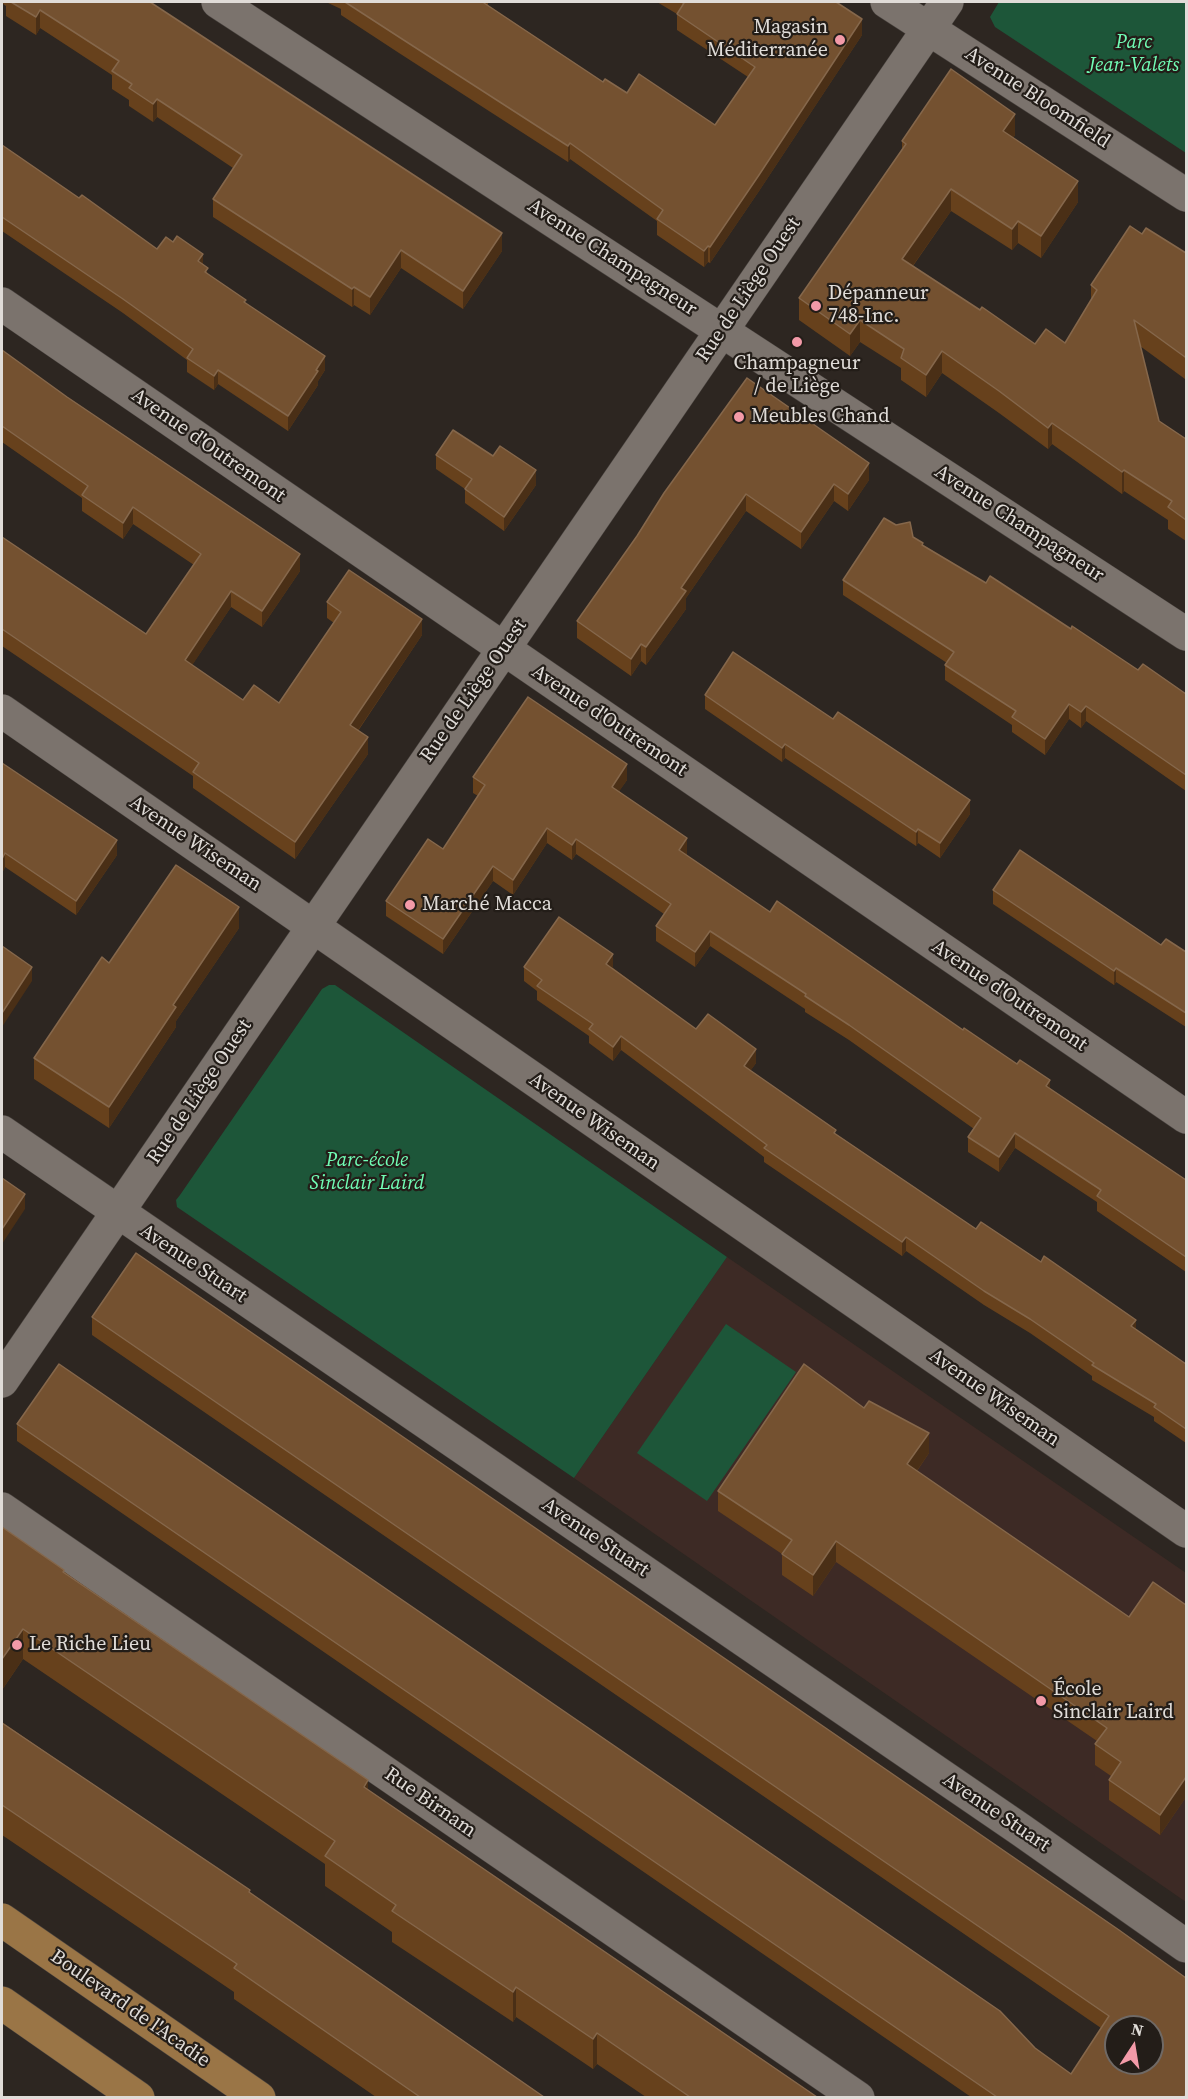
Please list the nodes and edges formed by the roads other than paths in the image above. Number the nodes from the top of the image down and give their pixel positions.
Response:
1 (218, 2) edge
2 (887, 2) edge
3 (947, 2) edge
4 (928, 29) junction
5 (1186, 195) edge
6 (2, 304) edge
7 (722, 329) junction
8 (1186, 634) edge
9 (504, 649) junction
10 (2, 711) edge
11 (313, 927) junction
12 (1186, 1117) edge
13 (2, 1132) edge
14 (118, 1213) junction
15 (2, 1381) edge
16 (2, 1509) edge
17 (1186, 1531) edge
18 (2, 1920) edge
19 (1186, 1946) edge
20 (2, 2003) edge
21 (138, 2097) edge
22 (259, 2097) edge
23 (858, 2097) edge

1 - 7 street, Avenue Champagneur
2 - 4 street, Avenue Bloomfield
3 - 4 street, Rue de Liège Ouest
4 - 5 street, Avenue Bloomfield
4 - 7 street, Rue de Liège Ouest
6 - 9 street, Avenue d'Outremont
7 - 8 street, Avenue Champagneur
7 - 9 street, Rue de Liège Ouest
9 - 11 street, Rue de Liège Ouest
9 - 12 street, Avenue d'Outremont
10 - 11 street, Avenue Wiseman
11 - 14 street, Rue de Liège Ouest
11 - 17 street, Avenue Wiseman
13 - 14 street, Avenue Stuart
14 - 15 street, Rue de Liège Ouest
14 - 19 street, Avenue Stuart
16 - 23 street, Rue Birnam
18 - 22 main road, Boulevard de l'Acadie
20 - 21 main road

